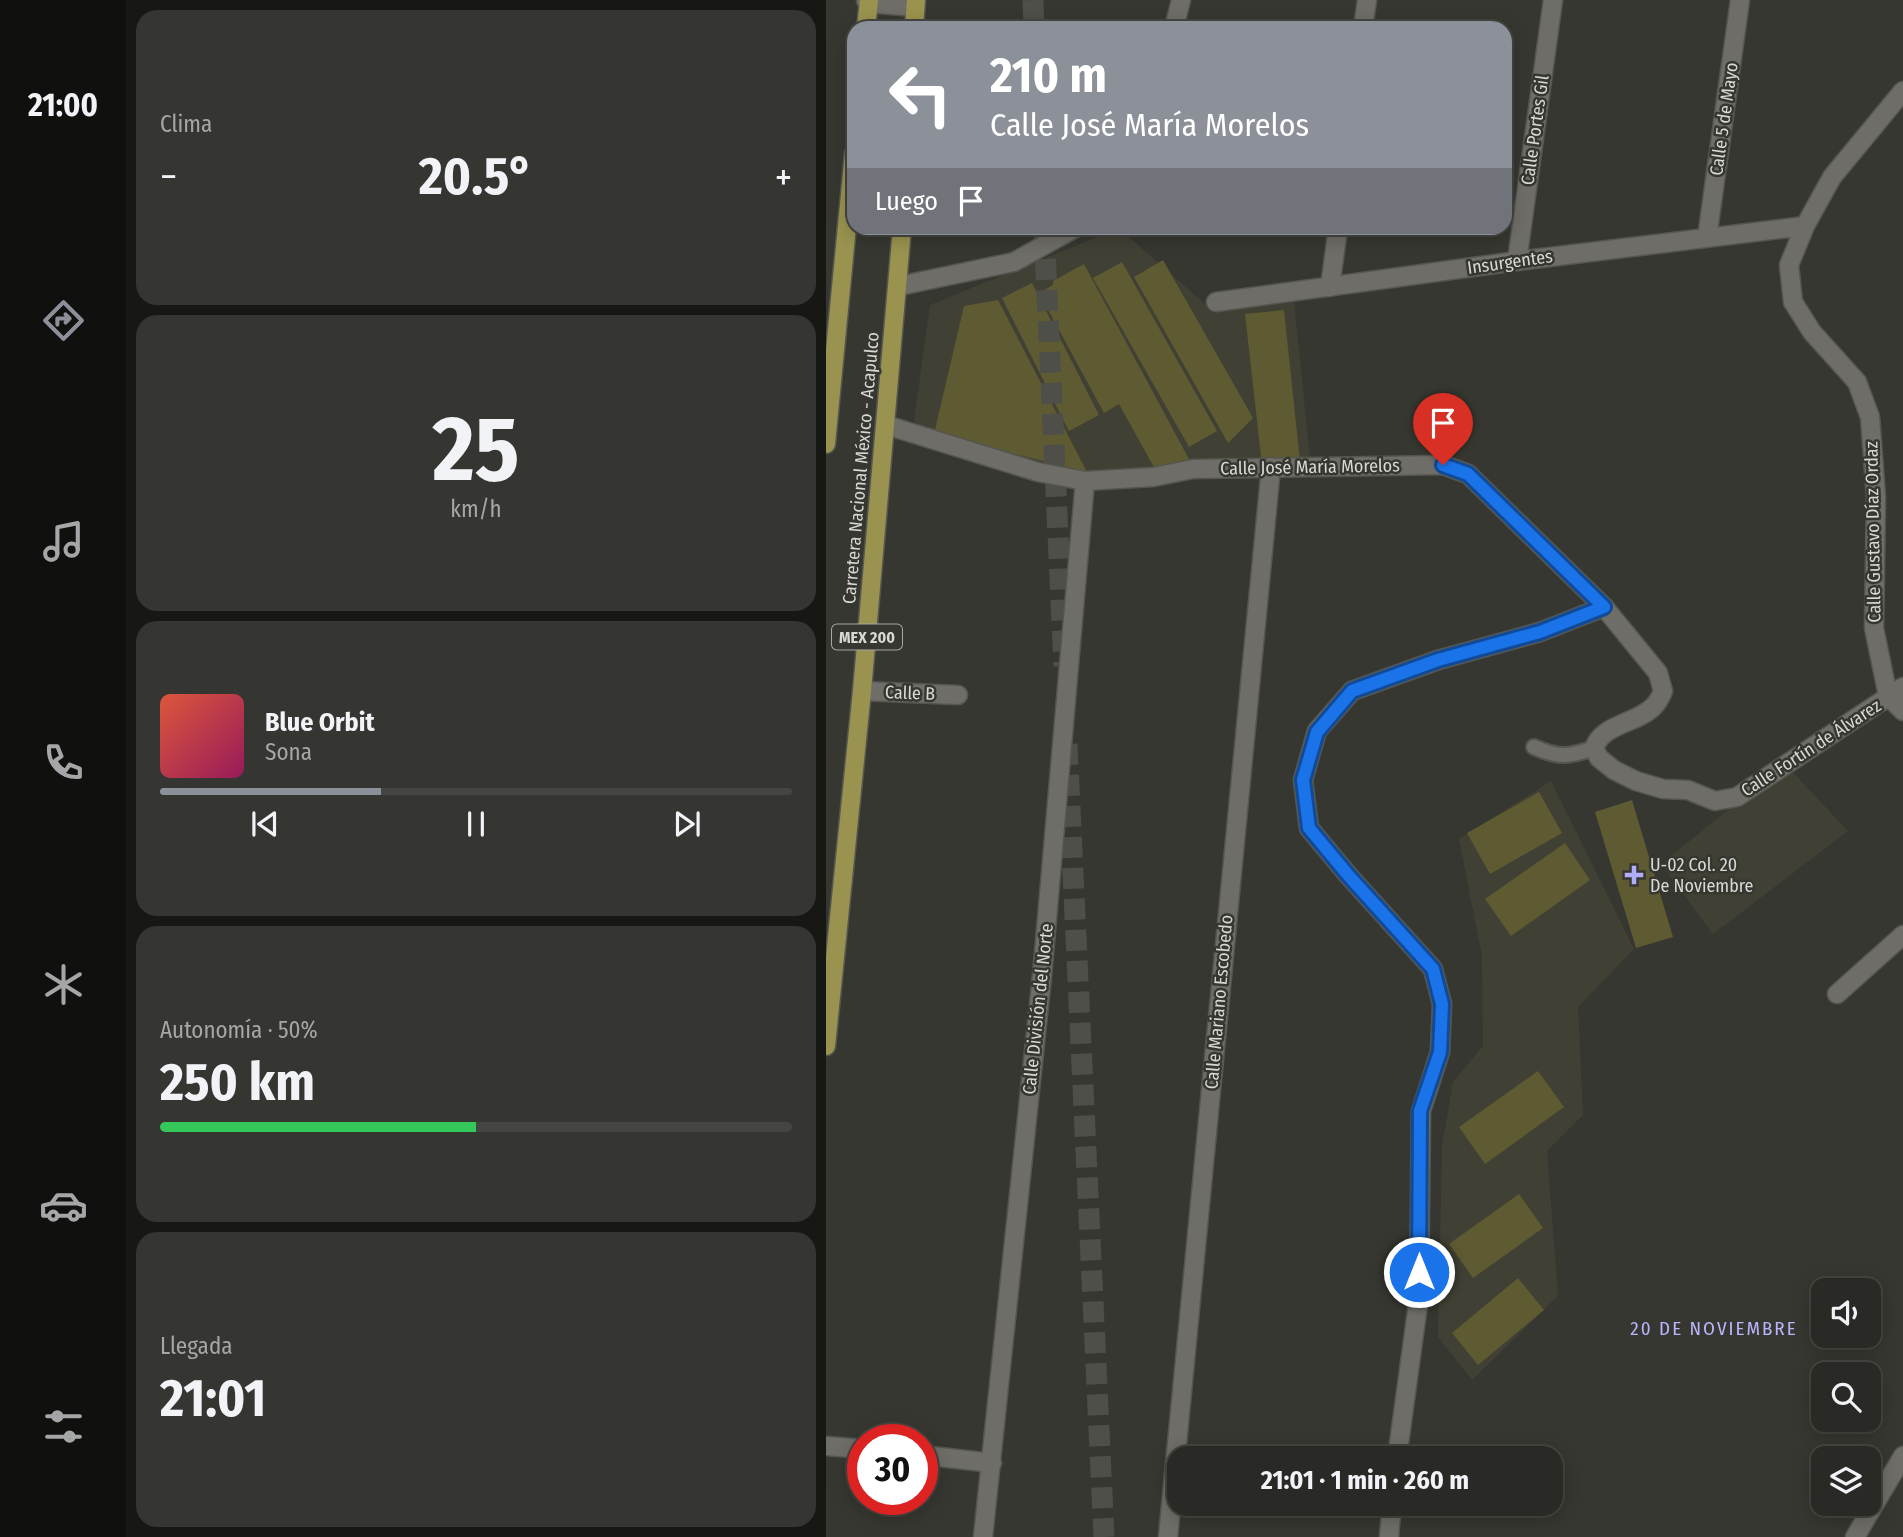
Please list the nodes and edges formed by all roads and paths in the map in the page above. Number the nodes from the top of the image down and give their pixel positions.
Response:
1 (1181, 0) edge
2 (1367, 0) edge
3 (1553, 0) edge
4 (1740, 0) edge
5 (868, 1) edge
6 (915, 3) edge
7 (867, 21) edge
8 (914, 21) edge
9 (1176, 21) edge
10 (1364, 21) edge
11 (1903, 91) edge
12 (847, 226) edge
13 (1805, 226) junction
14 (902, 235) edge
15 (1062, 235) edge
16 (1337, 235) edge
17 (1707, 238) junction
18 (1517, 261) junction
19 (899, 286) junction
20 (1330, 287) junction
21 (1216, 302) dead end
22 (886, 425) junction
23 (826, 444) edge
24 (1271, 467) junction
25 (1085, 481) junction
26 (1604, 607) junction
27 (863, 691) junction
28 (1896, 692) edge
29 (958, 695) dead end
30 (1903, 711) edge
31 (1534, 747) dead end
32 (1594, 748) junction
33 (1903, 935) edge
34 (1837, 994) dead end
35 (826, 1046) edge
36 (826, 1446) edge
37 (1399, 1446) edge
38 (847, 1448) edge
39 (1903, 1456) edge
40 (938, 1457) edge
41 (992, 1463) junction
42 (1391, 1516) edge
43 (983, 1537) edge
44 (1168, 1537) edge
45 (1389, 1537) edge
46 (1855, 1537) edge

1 - 9 street
2 - 10 street
3 - 18 street, Calle Portes Gil
4 - 17 street, Calle 5 de Mayo
5 - 6 street
5 - 7 main road
6 - 8 main road
11 - 13 street, Calle Gustavo Díaz Ordaz
12 - 23 main road, Carretera Nacional México - Acapulco
13 - 17 street, Insurgentes
13 - 28 street, Calle Gustavo Díaz Ordaz
14 - 19 main road, Carretera Nacional México - Acapulco / MEX 200
15 - 19 street
16 - 20 street
17 - 18 street, Insurgentes
18 - 20 street, Insurgentes
19 - 22 main road, Carretera Nacional México - Acapulco / MEX 200
20 - 21 street, Insurgentes
22 - 25 street, Calle José María Morelos
22 - 27 main road, Carretera Nacional México - Acapulco / MEX 200
24 - 25 street, Calle José María Morelos
24 - 26 street, Calle José María Morelos
24 - 44 street, Calle Mariano Escobedo
25 - 41 street, Calle División del Norte
26 - 32 street, Calle José María Morelos
26 - 37 street
27 - 29 street, Calle B
27 - 35 main road, Carretera Nacional México - Acapulco / MEX 200
28 - 30 street
28 - 32 street, Calle Fortín de Álvarez
31 - 32 lane
33 - 34 street
36 - 38 street
39 - 46 street
40 - 41 street
41 - 43 street, Calle División del Norte
42 - 45 street

